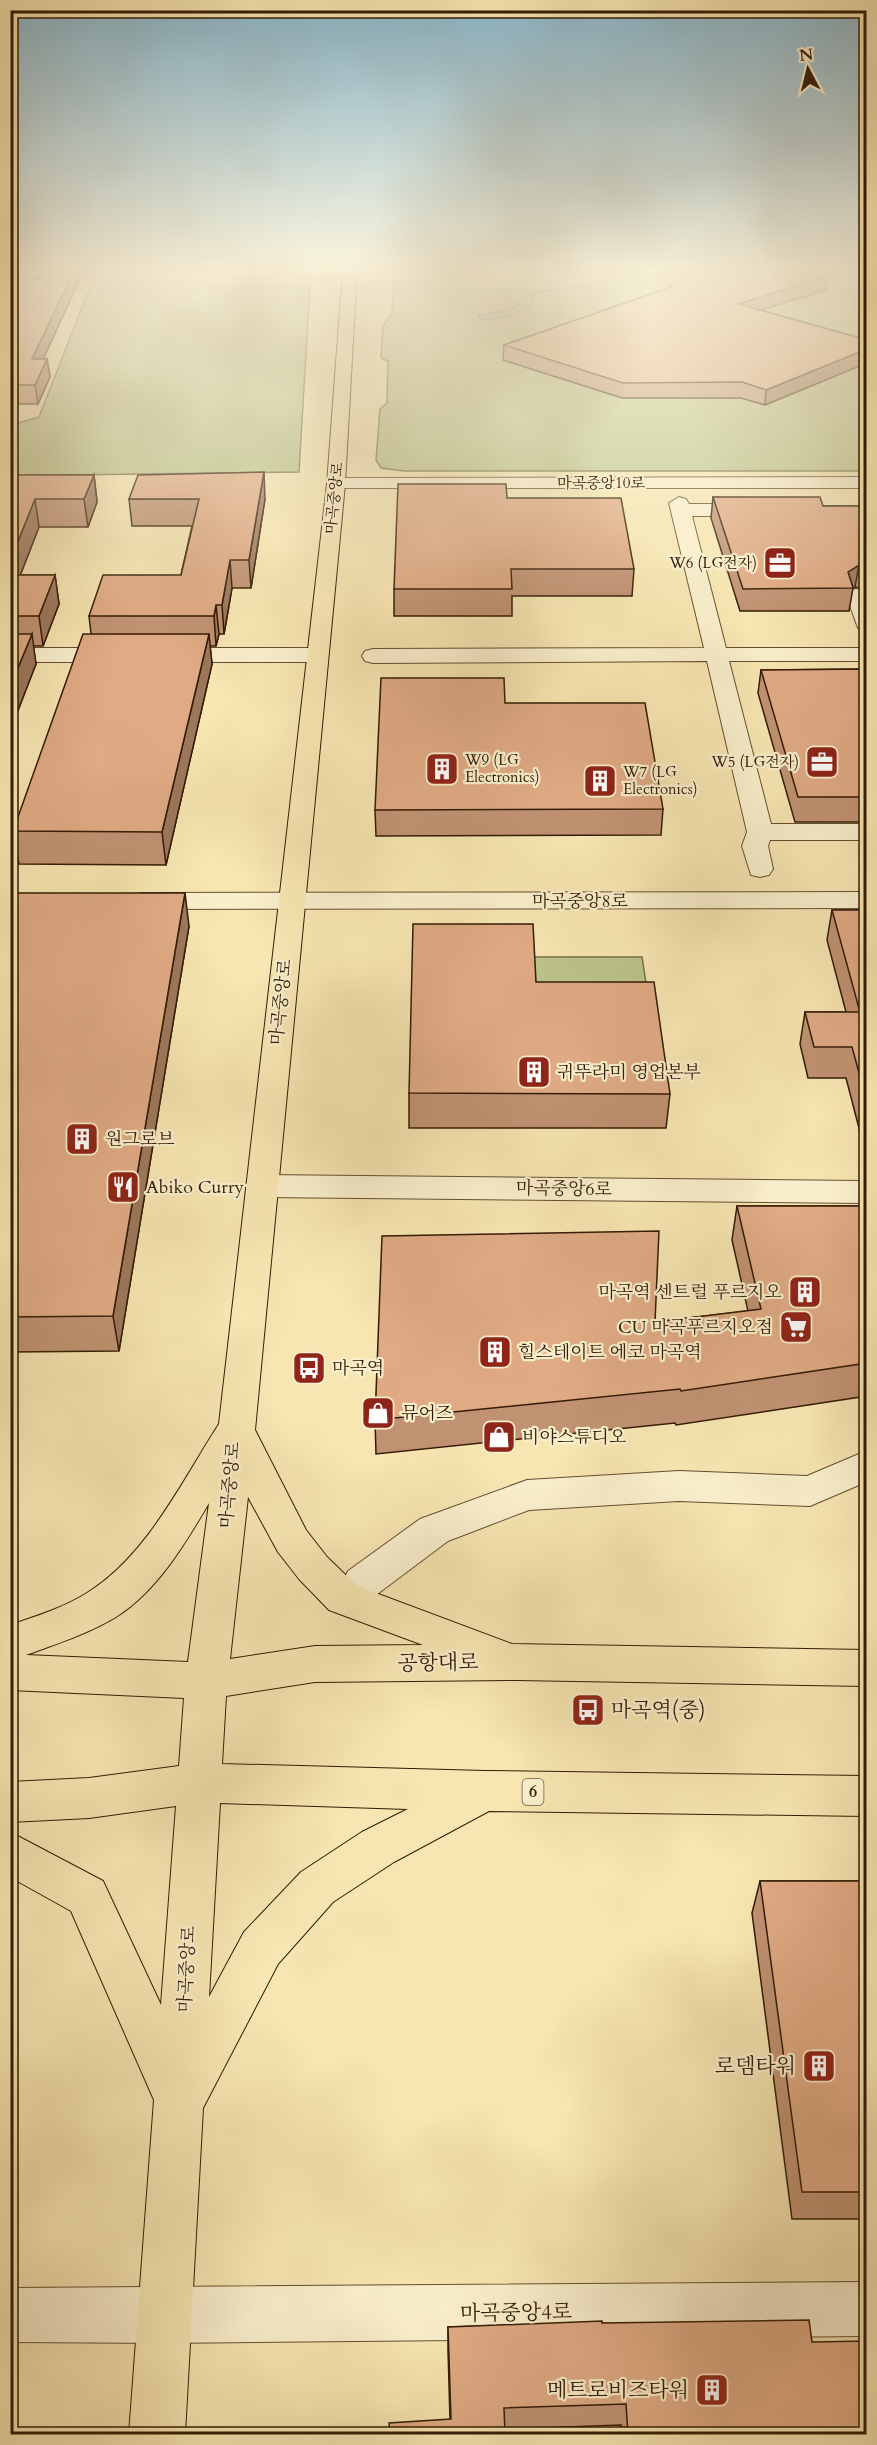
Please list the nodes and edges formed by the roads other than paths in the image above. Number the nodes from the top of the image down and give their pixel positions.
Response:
1 (343, 383) edge
2 (867, 483) edge
3 (336, 484) junction
4 (774, 510) edge
5 (856, 595) edge
6 (867, 623) edge
7 (716, 654) junction
8 (867, 654) edge
9 (10, 655) edge
10 (317, 655) junction
11 (373, 656) dead end
12 (760, 832) junction
13 (867, 832) edge
14 (760, 869) dead end
15 (867, 900) edge
16 (116, 901) edge
17 (292, 901) junction
18 (261, 1186) junction
19 (867, 1192) edge
20 (235, 1429) junction
21 (867, 1466) edge
22 (362, 1583) dead end
23 (10, 1643) edge
24 (517, 1662) junction
25 (867, 1668) edge
26 (10, 1672) edge
27 (206, 1681) junction
28 (200, 1783) junction
29 (485, 1791) junction
30 (867, 1796) edge
31 (10, 1802) edge
32 (10, 1852) edge
33 (180, 2101) junction
34 (867, 2309) edge
35 (10, 2315) edge
36 (166, 2316) junction
37 (157, 2434) edge

1 - 3 main road, 마곡중앙로
2 - 3 street, 마곡중앙10로
3 - 10 main road, 마곡중앙로
4 - 7 street
5 - 6 street
7 - 8 street
7 - 11 street
7 - 12 street
9 - 10 street
10 - 17 main road, 마곡중앙로
12 - 13 street
12 - 14 street
15 - 17 street, 마곡중앙8로
16 - 17 street, 마곡중앙8로
17 - 18 main road, 마곡중앙로
18 - 19 street, 마곡중앙6로
18 - 20 main road, 마곡중앙로
20 - 23 main road
20 - 24 main road
20 - 27 main road, 마곡중앙로
21 - 22 street
24 - 25 main road, 공항대로
24 - 27 main road, 공항대로
26 - 27 main road, 공항대로
27 - 28 main road, 마곡중앙로
28 - 29 main road, 6
28 - 31 main road, 6
28 - 33 main road, 마곡중앙로
29 - 30 main road, 6
29 - 33 main road
32 - 33 main road
33 - 36 main road, 마곡중앙로
34 - 36 street, 마곡중앙4로
35 - 36 street
36 - 37 main road, 마곡중앙로

